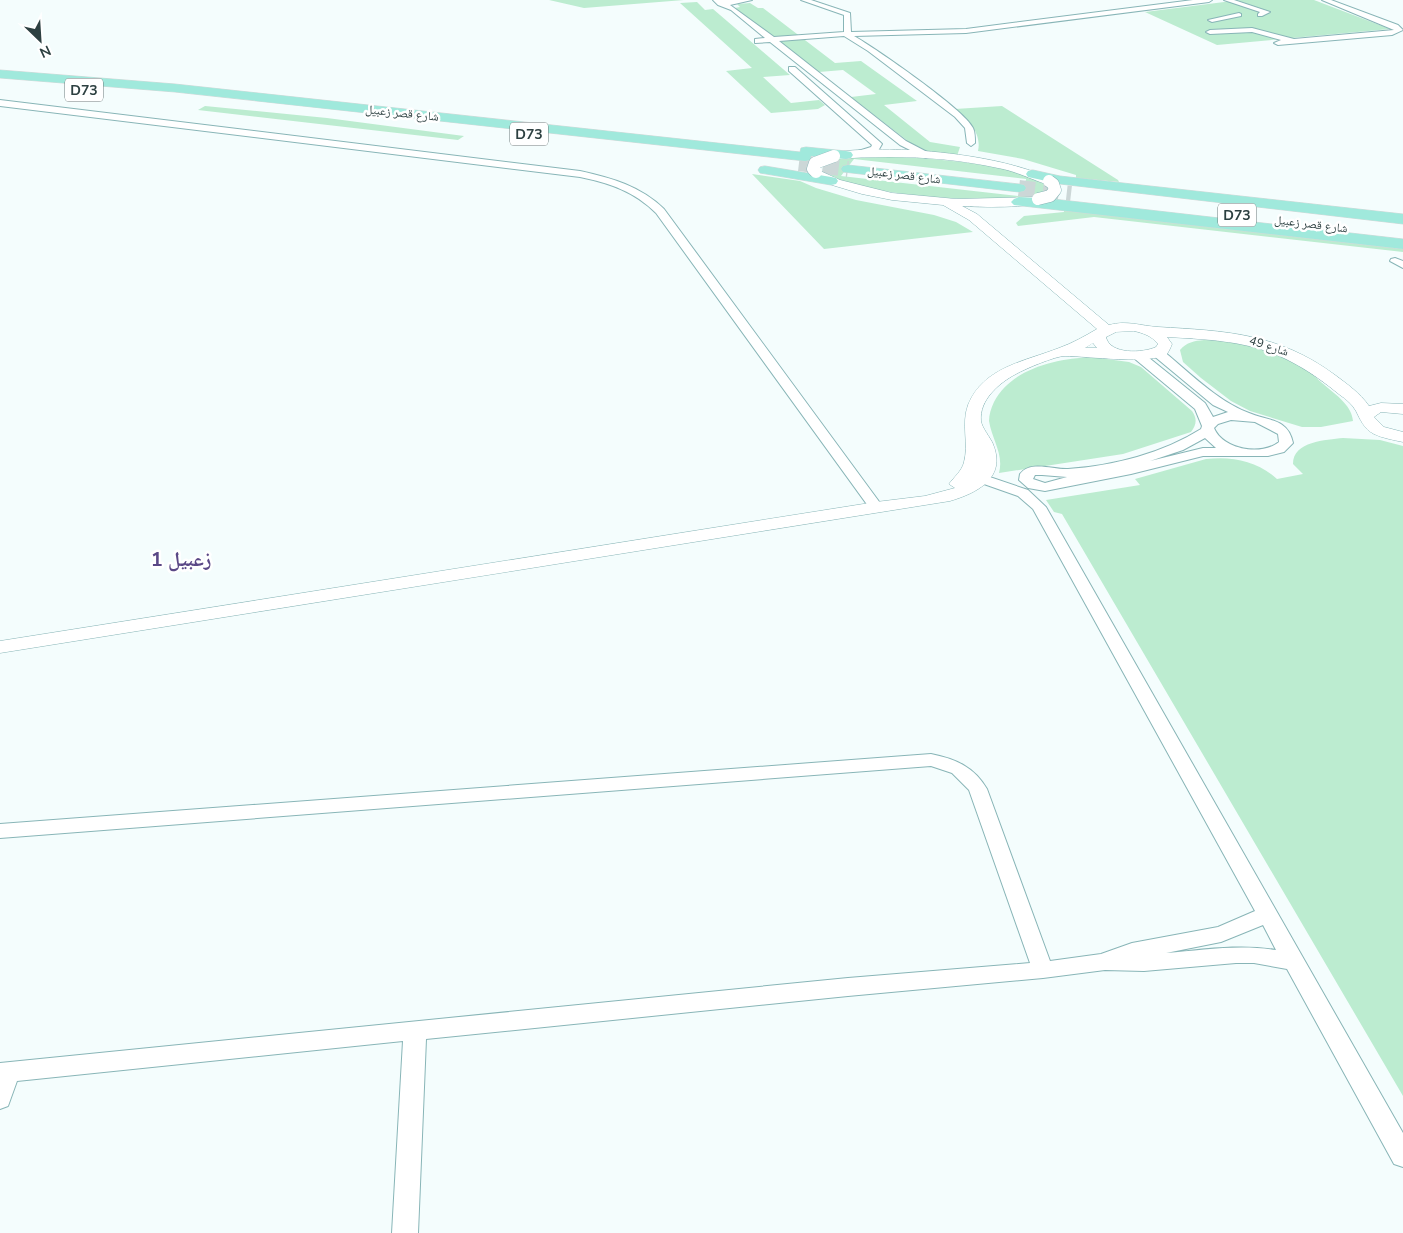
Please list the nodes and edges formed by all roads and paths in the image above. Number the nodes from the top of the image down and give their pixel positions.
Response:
1 (749, 0) edge
2 (804, 0) edge
3 (1210, 0) edge
4 (1227, 0) edge
5 (1325, 0) edge
6 (718, 2) edge
7 (1242, 10) junction
8 (1212, 20) dead end
9 (1210, 32) dead end
10 (847, 34) junction
11 (1271, 35) junction
12 (1257, 38) dead end
13 (772, 39) junction
14 (758, 41) junction
15 (1292, 41) junction
16 (1278, 42) dead end
17 (772, 52) dead end
18 (785, 63) dead end
19 (0, 74) edge
20 (0, 83) edge
21 (264, 101) junction
22 (1, 103) edge
23 (447, 132) dead end
24 (971, 143) dead end
25 (926, 155) junction
26 (848, 159) junction
27 (802, 160) tunnel mouth
28 (747, 168) dead end
29 (831, 180) junction
30 (1021, 190) junction
31 (939, 201) junction
32 (1403, 219) edge
33 (1403, 227) edge
34 (1403, 235) edge
35 (1403, 244) edge
36 (1090, 298) dead end
37 (1107, 326) junction
38 (1148, 331) junction
39 (1200, 334) junction
40 (1162, 348) junction
41 (1122, 354) junction
42 (1055, 355) junction
43 (1139, 356) junction
44 (1330, 379) junction
45 (1399, 408) edge
46 (1366, 415) junction
47 (1252, 418) junction
48 (1208, 428) junction
49 (1403, 437) edge
50 (1239, 451) junction
51 (975, 476) junction
52 (876, 507) junction
53 (0, 647) edge
54 (0, 832) edge
55 (1267, 915) junction
56 (1292, 961) junction
57 (1105, 962) junction
58 (1042, 970) junction
59 (415, 1032) junction
60 (4, 1073) edge
61 (0, 1099) edge
62 (1403, 1156) edge
63 (404, 1233) edge

1 - 6 street
2 - 10 street
3 - 7 street
3 - 10 street
4 - 7 street
5 - 15 street
6 - 13 street
6 - 14 street
7 - 7 street
7 - 8 street
9 - 11 street
10 - 13 street
10 - 24 street
11 - 12 street
11 - 15 street
13 - 14 street
13 - 25 street
14 - 17 street
15 - 16 street
18 - 26 street
19 - 21 main road, شارع قصر زعبيل / D73
20 - 21 main road, شارع قصر زعبيل / D73
21 - 23 main road
21 - 26 main road, شارع قصر زعبيل
21 - 27 main road, شارع قصر زعبيل / D73
22 - 52 street
25 - 26 street
25 - 30 street
26 - 29 street, bridge
26 - 30 main road, شارع قصر زعبيل
28 - 29 main road
29 - 31 street
30 - 30 street, bridge
30 - 31 street
30 - 32 main road
30 - 35 main road
30 - 36 street
31 - 37 street
33 - 34 main road, شارع قصر زعبيل / D73
37 - 38 street, شارع 49
37 - 41 street
37 - 42 street
38 - 39 street, شارع 49
38 - 40 street
39 - 40 street, شارع 49
39 - 44 street, شارع 49
40 - 43 street, شارع 49
40 - 47 street
41 - 42 street, شارع 49
41 - 43 street, شارع 49
42 - 51 street
43 - 48 street
44 - 45 street, شارع 49
44 - 46 street, شارع 49
45 - 46 street
46 - 49 street, شارع 49
47 - 48 street
47 - 50 street
48 - 50 street
48 - 50 street
51 - 52 street
51 - 55 street
52 - 53 street
54 - 58 street
55 - 56 street
55 - 57 street
56 - 57 street
56 - 62 street
57 - 58 street
58 - 59 street
59 - 60 street
59 - 63 street
60 - 61 street

